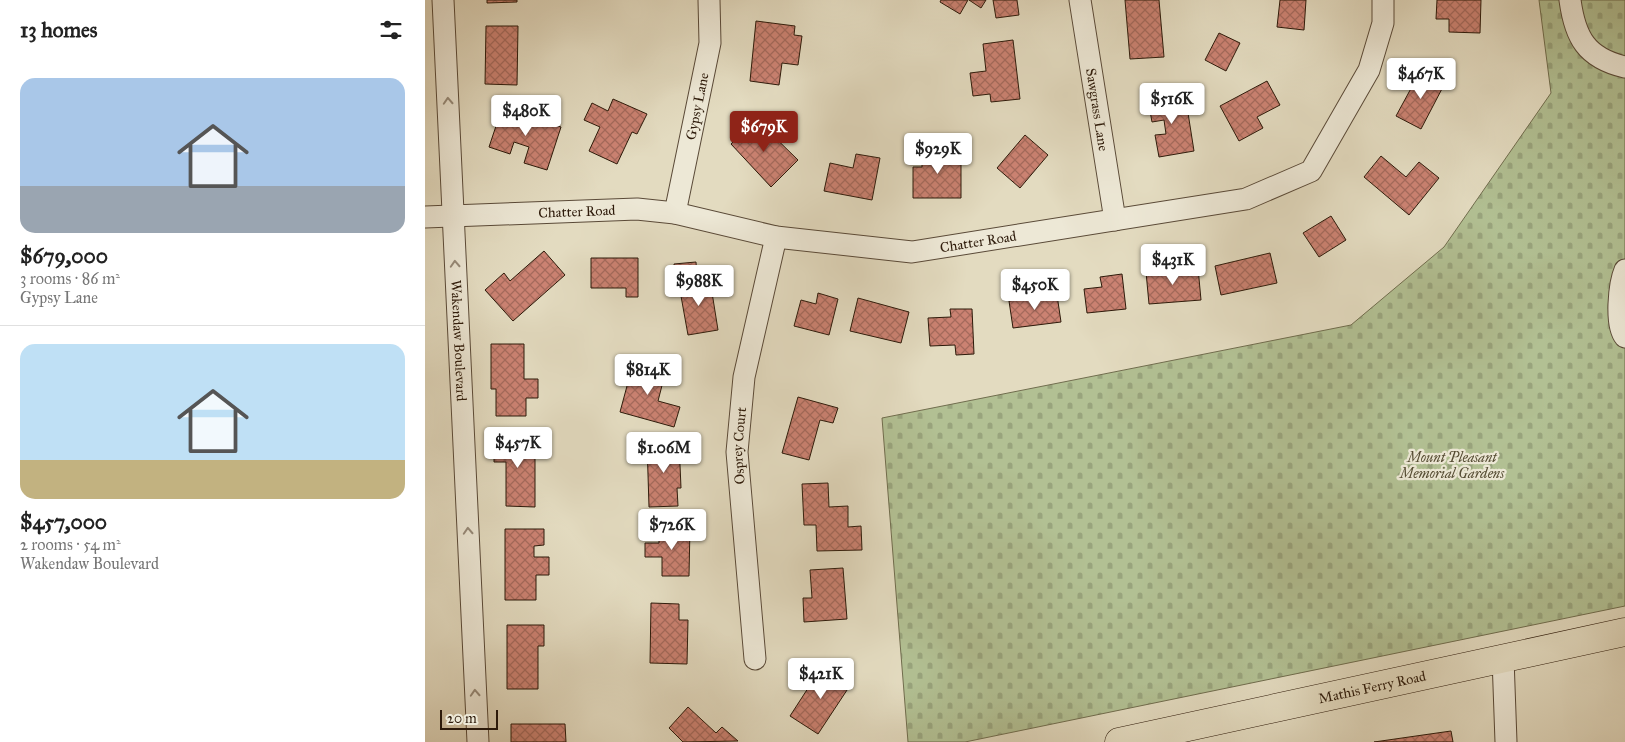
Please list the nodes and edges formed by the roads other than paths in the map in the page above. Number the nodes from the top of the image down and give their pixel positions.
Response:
1 (443, 0) edge
2 (709, 0) edge
3 (1079, 0) edge
4 (1383, 0) edge
5 (1570, 0) edge
6 (1625, 67) edge
7 (675, 213) junction
8 (425, 217) edge
9 (453, 217) junction
10 (1115, 220) junction
11 (776, 237) junction
12 (1625, 270) edge
13 (1625, 337) edge
14 (1625, 632) edge
15 (1503, 658) junction
16 (755, 659) dead end
17 (478, 742) edge
18 (1119, 742) edge
19 (1506, 742) edge

9 -> 1 street, Wakendaw Boulevard
2 - 7 street, Gypsy Lane
3 - 10 street, Sawgrass Lane
4 - 10 street, Chatter Road
5 - 6 street
7 - 9 street, Chatter Road
7 - 11 street, Chatter Road
8 - 9 street, Chatter Road
17 -> 9 street, Wakendaw Boulevard
10 - 11 street, Chatter Road
11 - 16 street, Osprey Court
12 - 13 street
14 - 15 main road, Mathis Ferry Road
15 - 18 main road, Mathis Ferry Road
15 - 19 street

